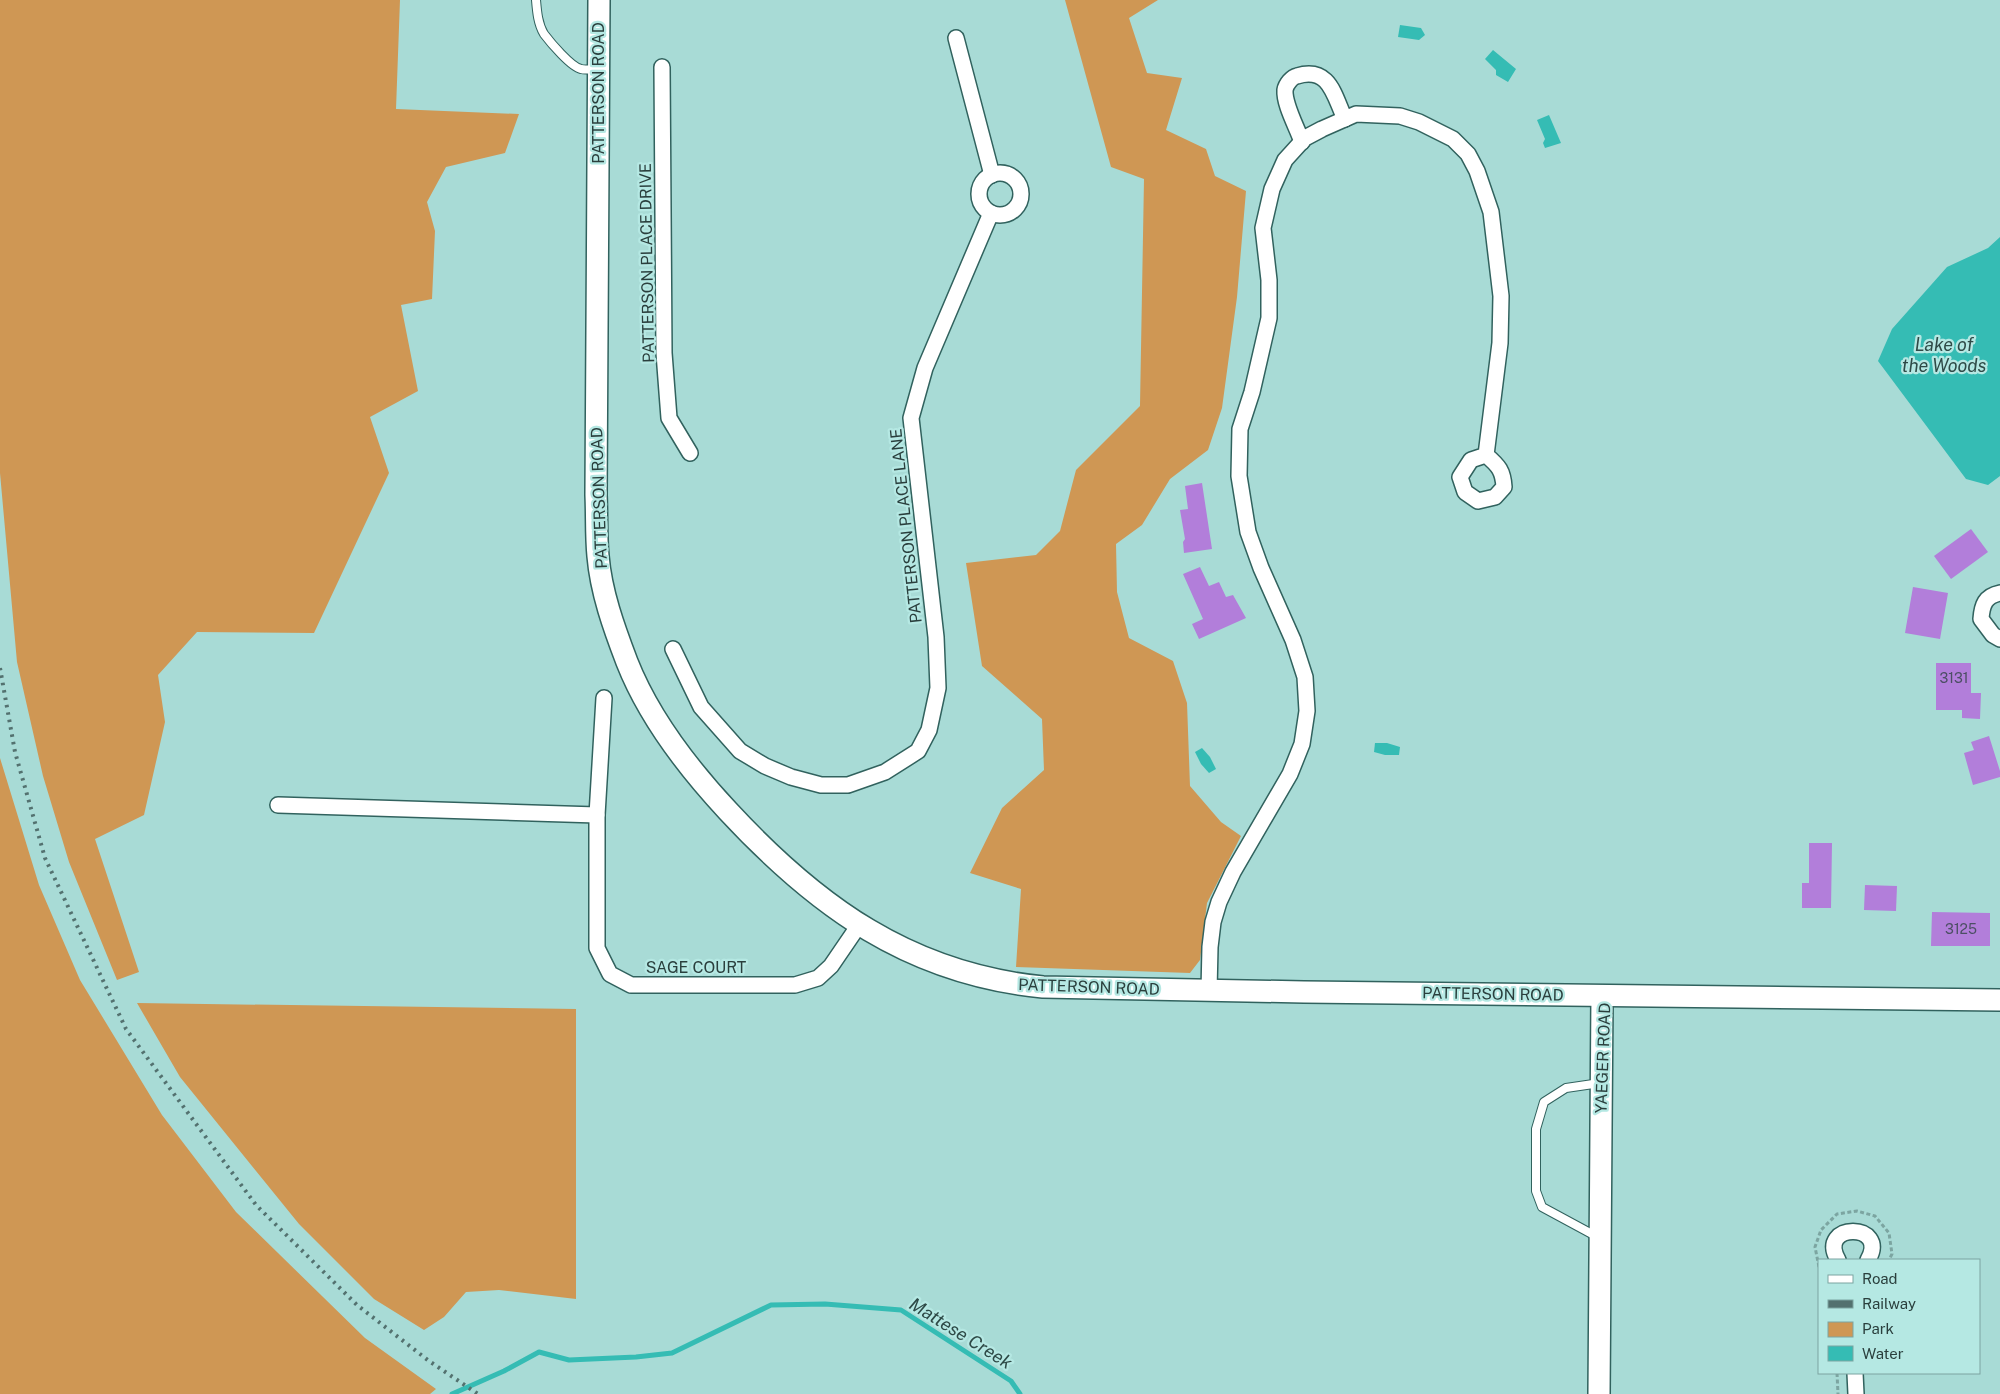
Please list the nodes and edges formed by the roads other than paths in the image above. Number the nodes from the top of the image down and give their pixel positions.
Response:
1 (536, 0) edge
2 (599, 0) edge
3 (956, 38) dead end
4 (662, 67) dead end
5 (598, 68) junction
6 (1344, 119) junction
7 (1302, 142) junction
8 (992, 175) junction
9 (991, 213) junction
10 (690, 453) dead end
11 (1486, 455) dead end
12 (2000, 592) edge
13 (2000, 639) edge
14 (673, 649) dead end
15 (604, 698) dead end
16 (278, 805) dead end
17 (597, 815) junction
18 (859, 925) junction
19 (1209, 991) junction
20 (1602, 996) junction
21 (2000, 1000) edge
22 (1601, 1083) junction
23 (1601, 1234) junction
24 (1837, 1259) edge
25 (1868, 1259) edge
26 (1854, 1374) edge
27 (1599, 1394) edge
28 (1856, 1394) edge

1 - 5 lane
2 - 5 street, PATTERSON ROAD
3 - 8 street
4 - 10 street, PATTERSON PLACE DRIVE
5 - 18 street, PATTERSON ROAD
6 - 7 street
6 - 7 street
6 - 11 street
7 - 19 street
8 - 9 street
8 - 9 street
9 - 14 street, PATTERSON PLACE LANE
12 - 13 street
15 - 17 street, SAGE COURT
16 - 17 street
17 - 18 street, SAGE COURT
18 - 19 street, PATTERSON ROAD
19 - 20 street, PATTERSON ROAD
20 - 21 street, YAEGER ROAD
20 - 22 street, YAEGER ROAD
22 - 23 street, YAEGER ROAD
22 - 23 lane
23 - 27 street, YAEGER ROAD
24 - 25 street
26 - 28 street

